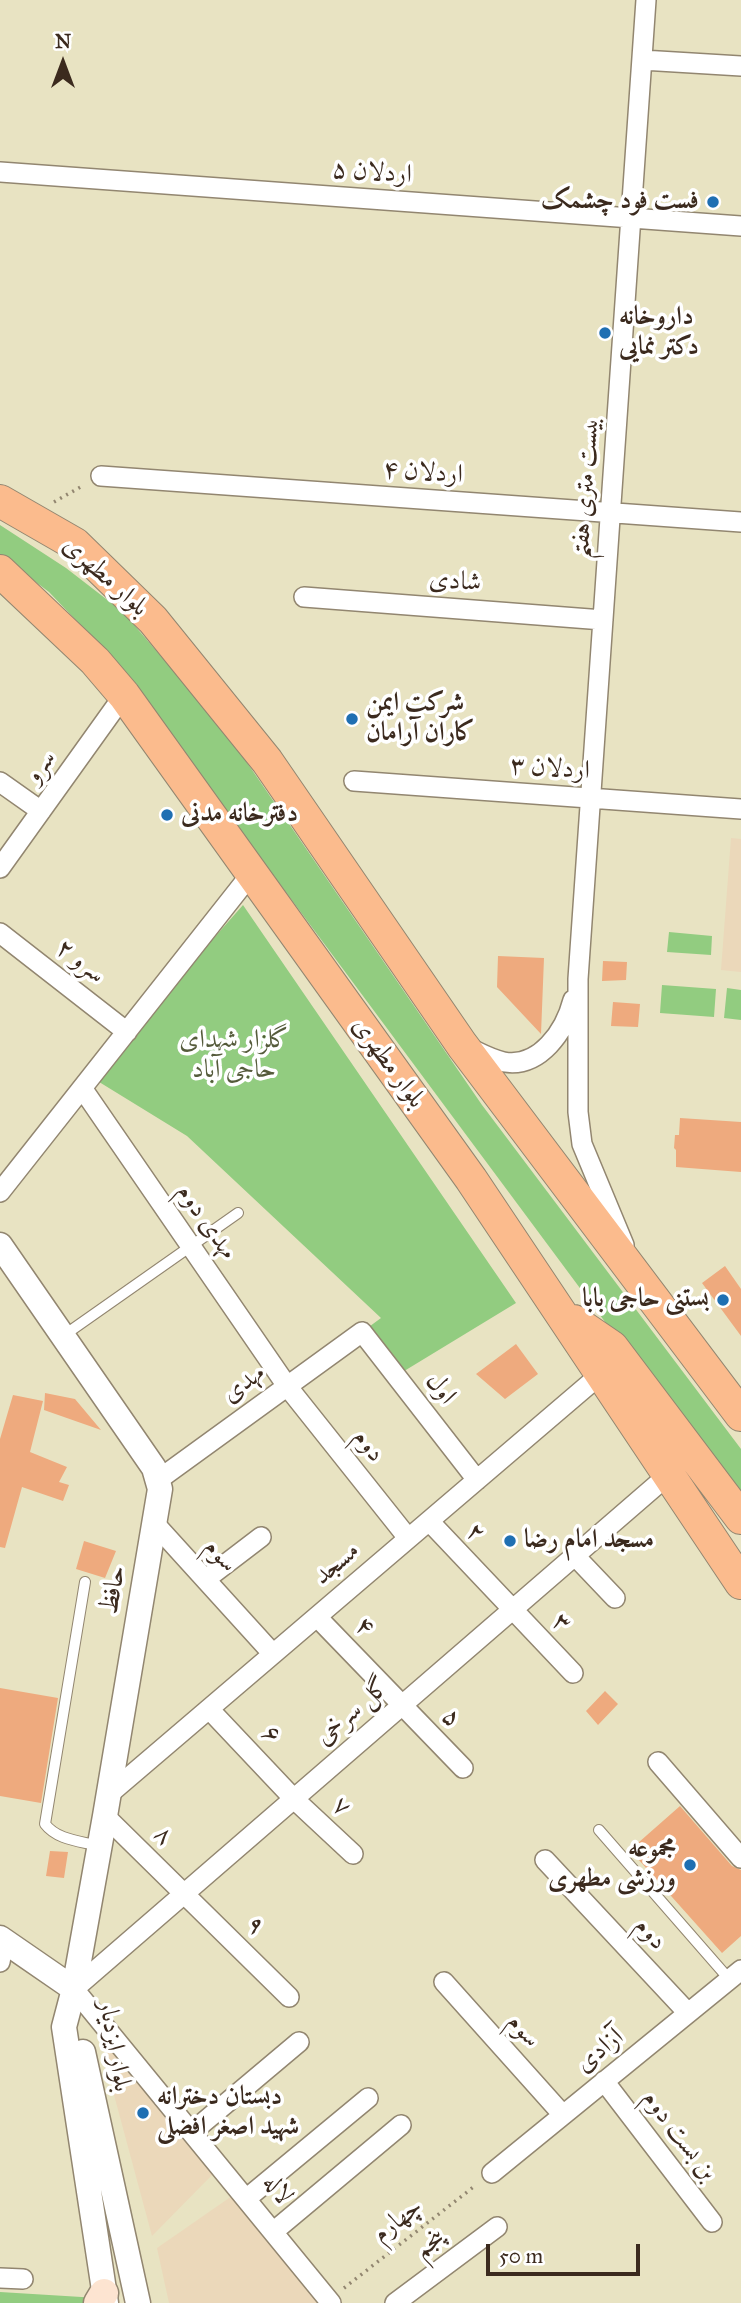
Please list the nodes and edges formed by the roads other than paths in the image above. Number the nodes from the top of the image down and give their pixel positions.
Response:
1 (646, 0) edge
2 (642, 60) junction
3 (741, 66) edge
4 (0, 172) edge
5 (631, 218) junction
6 (741, 226) edge
7 (101, 476) road end
8 (0, 484) edge
9 (0, 501) edge
10 (611, 513) junction
11 (741, 522) edge
12 (75, 544) junction
13 (0, 571) edge
14 (304, 597) dead end
15 (603, 620) junction
16 (124, 695) junction
17 (354, 781) dead end
18 (0, 782) edge
19 (591, 799) junction
20 (741, 809) edge
21 (41, 811) junction
22 (0, 868) edge
23 (251, 874) junction
24 (0, 933) edge
25 (578, 979) junction
26 (127, 1032) junction
27 (462, 1045) junction
28 (82, 1088) junction
29 (0, 1192) edge
30 (238, 1213) dead end
31 (0, 1245) edge
32 (191, 1246) junction
33 (637, 1276) junction
34 (558, 1310) junction
35 (362, 1332) joint
36 (62, 1337) junction
37 (601, 1374) junction
38 (287, 1386) junction
39 (741, 1415) edge
40 (667, 1476) junction
41 (158, 1479) junction
42 (477, 1479) junction
43 (741, 1518) edge
44 (429, 1521) junction
45 (155, 1524) junction
46 (261, 1537) dead end
47 (408, 1538) junction
48 (575, 1556) junction
49 (206, 1579) junction
50 (85, 1582) dead end
51 (741, 1583) edge
52 (615, 1598) dead end
53 (512, 1611) junction
54 (317, 1616) junction
55 (273, 1654) junction
56 (573, 1673) dead end
57 (402, 1705) junction
58 (209, 1709) junction
59 (658, 1762) dead end
60 (463, 1768) dead end
61 (294, 1798) junction
62 (106, 1806) junction
63 (599, 1830) dead end
64 (99, 1847) junction
65 (352, 1854) dead end
66 (741, 1858) edge
67 (545, 1860) dead end
68 (184, 1894) junction
69 (1, 1947) edge
70 (737, 1981) edge
71 (444, 1982) dead end
72 (74, 1989) junction
73 (289, 1997) dead end
74 (688, 2013) junction
75 (299, 2042) dead end
76 (604, 2081) junction
77 (368, 2098) dead end
78 (563, 2115) junction
79 (401, 2125) dead end
80 (192, 2132) junction
81 (492, 2173) road end
82 (246, 2199) junction
83 (712, 2222) dead end
84 (497, 2227) dead end
85 (273, 2232) junction
86 (0, 2278) edge
87 (23, 2279) dead end
88 (103, 2300) edge
89 (330, 2301) edge
90 (138, 2303) edge
91 (395, 2303) edge

1 - 2 street, بیست متری هفتم
2 - 3 street
2 - 5 street, بیست متری هفتم
4 - 5 street, اردلان ۵
5 - 6 street, اردلان ۵
5 - 10 street, بیست متری هفتم
7 - 10 street, اردلان ۴
8 - 12 main road
9 - 12 main road, بلوار مطهری
10 - 11 street, اردلان ۴
10 - 15 street, بیست متری هفتم
12 - 27 main road, بلوار مطهری
13 - 16 main road, بلوار مطهری
14 - 15 street, شادی
15 - 19 street, بیست متری هفتم
16 - 21 street, سرو
16 - 23 main road, بلوار مطهری
17 - 19 street, اردلان ۳
18 - 21 street
19 - 20 street, اردلان ۳
19 - 25 street, بیست متری هفتم
21 - 22 street, سرو
23 - 26 street
23 - 34 main road, بلوار مطهری
24 - 26 street, سرو ۲
25 - 27 street
25 - 33 street
26 - 28 street
27 - 33 main road, بلوار مطهری
28 - 29 street
28 - 32 street, مهدی دوم
30 - 32 lane
31 - 36 street
32 - 36 lane
32 - 38 street, مهدی دوم
33 - 39 main road, بلوار مطهری
34 - 37 main road, بلوار مطهری
34 - 43 main road
35 - 38 street, مهدی
35 - 42 street, اول
36 - 41 street
37 - 40 main road, بلوار مطهری
37 - 42 street, مسجد
38 - 41 street, مهدی
38 - 47 street, دوم
40 - 48 street, گل سرخی
40 - 51 main road, بلوار مطهری
41 - 45 street, حافظ
42 - 44 street, مسجد
44 - 47 street, مسجد
44 - 53 street, ۲
45 - 49 street, سوم
45 - 62 street, حافظ
46 - 49 street
47 - 54 street, مسجد
48 - 52 street
48 - 53 street, گل سرخی
49 - 55 street, سوم
50 - 64 lane
53 - 56 street, ۳
53 - 57 street, گل سرخی
54 - 55 street, مسجد
54 - 57 street, ۴
55 - 58 street, مسجد
57 - 60 street, ۵
57 - 61 street, گل سرخی
58 - 61 street, ۶
58 - 62 street, مسجد
59 - 66 street
61 - 65 street, ۷
61 - 68 street, گل سرخی
62 - 64 street, حافظ
62 - 68 street, ۸
63 - 70 lane
64 - 72 street, حافظ
67 - 74 street, دوم
68 - 72 street, گل سرخی
68 - 73 street, ۹
69 - 72 street, لاله
70 - 74 street, آزادی
71 - 78 street, سوم
72 - 80 street, لاله
72 - 88 street, بلوار ایزدیار
72 - 90 street, بلوار ایزدیار
74 - 76 street, آزادی
75 - 80 street
76 - 78 street, آزادی
76 - 83 street, بن بست دوم
77 - 82 street
78 - 81 street, آزادی
79 - 85 street
80 - 82 street, لاله
82 - 85 street, لاله
84 - 91 street, پنجم
85 - 89 street, لاله
86 - 87 street

